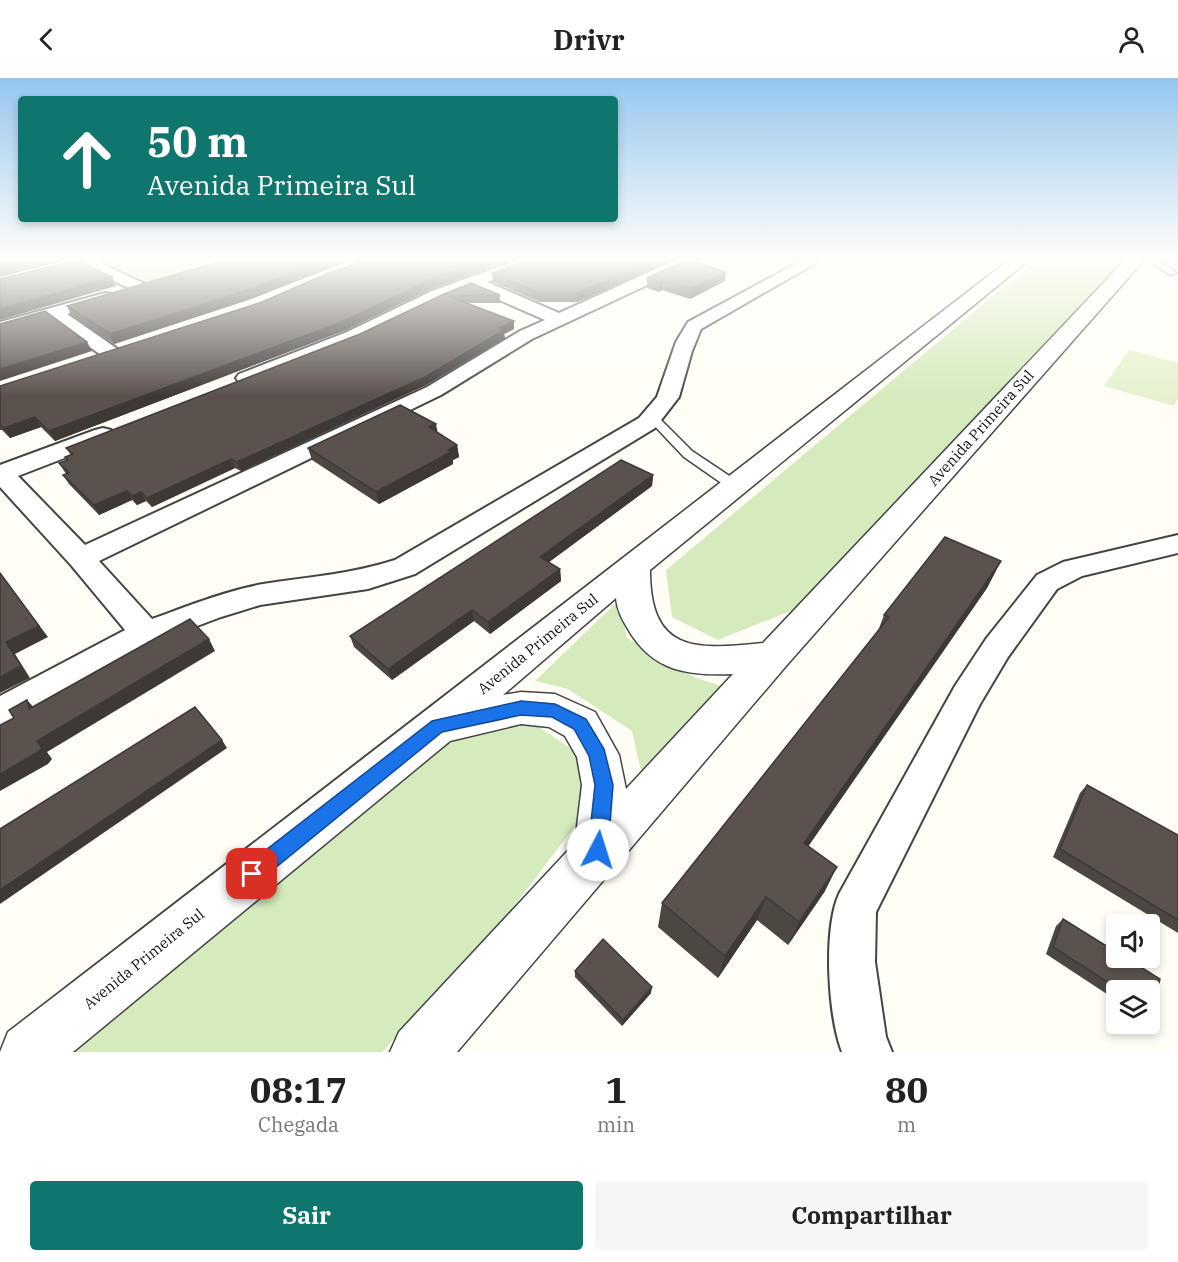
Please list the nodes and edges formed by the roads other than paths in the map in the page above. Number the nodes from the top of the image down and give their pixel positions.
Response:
1 (80, 305) edge
2 (415, 305) edge
3 (534, 305) edge
4 (588, 305) edge
5 (731, 305) edge
6 (963, 305) edge
7 (1093, 305) edge
8 (54, 313) junction
9 (558, 319) junction
10 (0, 328) edge
11 (133, 347) edge
12 (112, 354) junction
13 (89, 361) edge
14 (233, 384) edge
15 (652, 417) junction
16 (123, 427) edge
17 (1, 473) edge
18 (735, 486) junction
19 (1178, 544) edge
20 (81, 558) junction
21 (633, 567) junction
22 (146, 633) junction
23 (772, 656) junction
24 (0, 713) edge
25 (438, 726) junction
26 (598, 850) junction
27 (28, 1052) edge
28 (419, 1052) edge
29 (867, 1052) edge

1 - 8 street
2 - 14 street
3 - 9 street
4 - 9 street
5 - 15 street
6 - 18 street, Avenida Primeira Sul
7 - 23 street, Avenida Primeira Sul
8 - 10 street
8 - 12 street
9 - 20 street
11 - 12 street
12 - 13 street
15 - 18 lane
15 - 22 street
16 - 17 street
17 - 20 street
18 - 21 street, Avenida Primeira Sul
19 - 29 street
20 - 22 street
21 - 23 street
21 - 25 street, Avenida Primeira Sul
22 - 24 street
23 - 26 street, Avenida Primeira Sul
25 - 26 street
25 - 27 street, Avenida Primeira Sul
26 - 28 street, Avenida Primeira Sul

